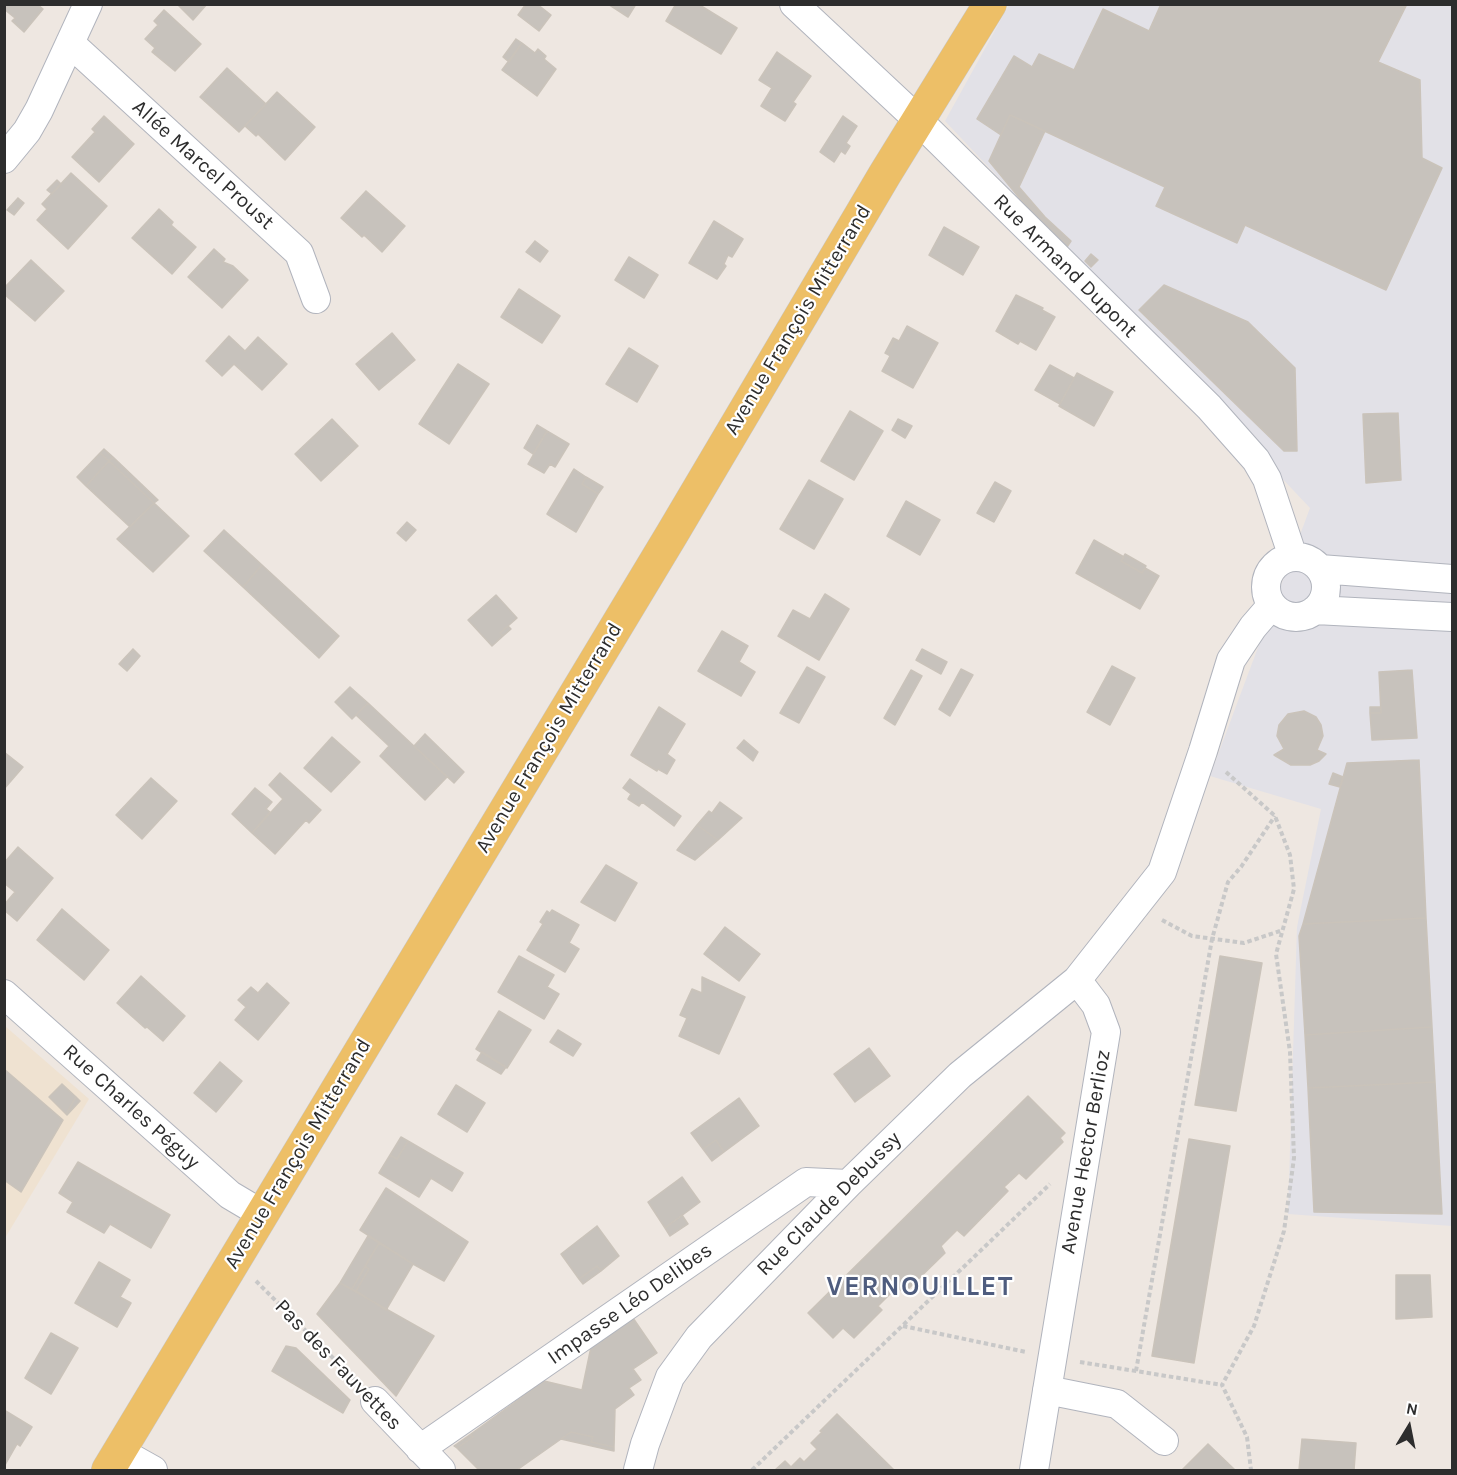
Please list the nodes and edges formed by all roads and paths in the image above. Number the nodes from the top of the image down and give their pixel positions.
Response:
1 (88, 4) edge
2 (794, 4) edge
3 (990, 4) edge
4 (70, 44) junction
5 (918, 120) junction
6 (4, 159) edge
7 (316, 299) dead end
8 (1293, 557) junction
9 (1320, 569) junction
10 (1452, 579) edge
11 (1272, 605) junction
12 (1315, 610) junction
13 (1452, 616) edge
14 (1203, 751) junction
15 (1275, 816) junction
16 (1135, 905) junction
17 (1284, 930) junction
18 (1212, 939) junction
19 (1077, 980) junction
20 (4, 994) edge
21 (1053, 1181) dead end
22 (848, 1184) junction
23 (262, 1214) junction
24 (234, 1260) junction
25 (903, 1326) junction
26 (1052, 1358) junction
27 (1136, 1371) junction
28 (1222, 1385) junction
29 (1047, 1390) junction
30 (375, 1401) joint
31 (1164, 1442) dead end
32 (420, 1449) junction
33 (114, 1461) edge
34 (1043, 1465) edge
35 (153, 1470) edge
36 (441, 1470) edge
37 (640, 1470) edge
38 (753, 1470) edge
39 (1251, 1470) edge

1 - 4 street
2 - 5 street, Rue Armand Dupont
3 - 5 main road, Avenue François Mitterrand
4 - 6 street
4 - 7 street, Allée Marcel Proust
5 - 8 street, Rue Armand Dupont
5 - 23 main road, Avenue François Mitterrand
8 - 9 street
8 - 11 street
9 - 10 street
9 - 12 street
11 - 12 street
11 - 14 street
12 - 13 street
14 - 15 path
14 - 16 street
15 - 17 path
15 - 18 path
16 - 18 path
16 - 19 street
17 - 18 path
17 - 28 path
18 - 27 path
19 - 22 street, Rue Claude Debussy
19 - 26 street, Avenue Hector Berlioz
20 - 23 street, Rue Charles Péguy
21 - 25 path
22 - 32 street, Impasse Léo Delibes
22 - 37 street, Rue Claude Debussy
23 - 24 main road, Avenue François Mitterrand
24 - 30 path, Pas des Fauvettes
24 - 33 main road, Avenue François Mitterrand
25 - 26 path
25 - 38 path
26 - 27 path
26 - 29 street, Avenue Hector Berlioz
27 - 28 path
28 - 39 path
29 - 31 street
29 - 34 street, Avenue Hector Berlioz
30 - 32 street, Pas des Fauvettes
32 - 36 street, Pas des Fauvettes
33 - 35 street

